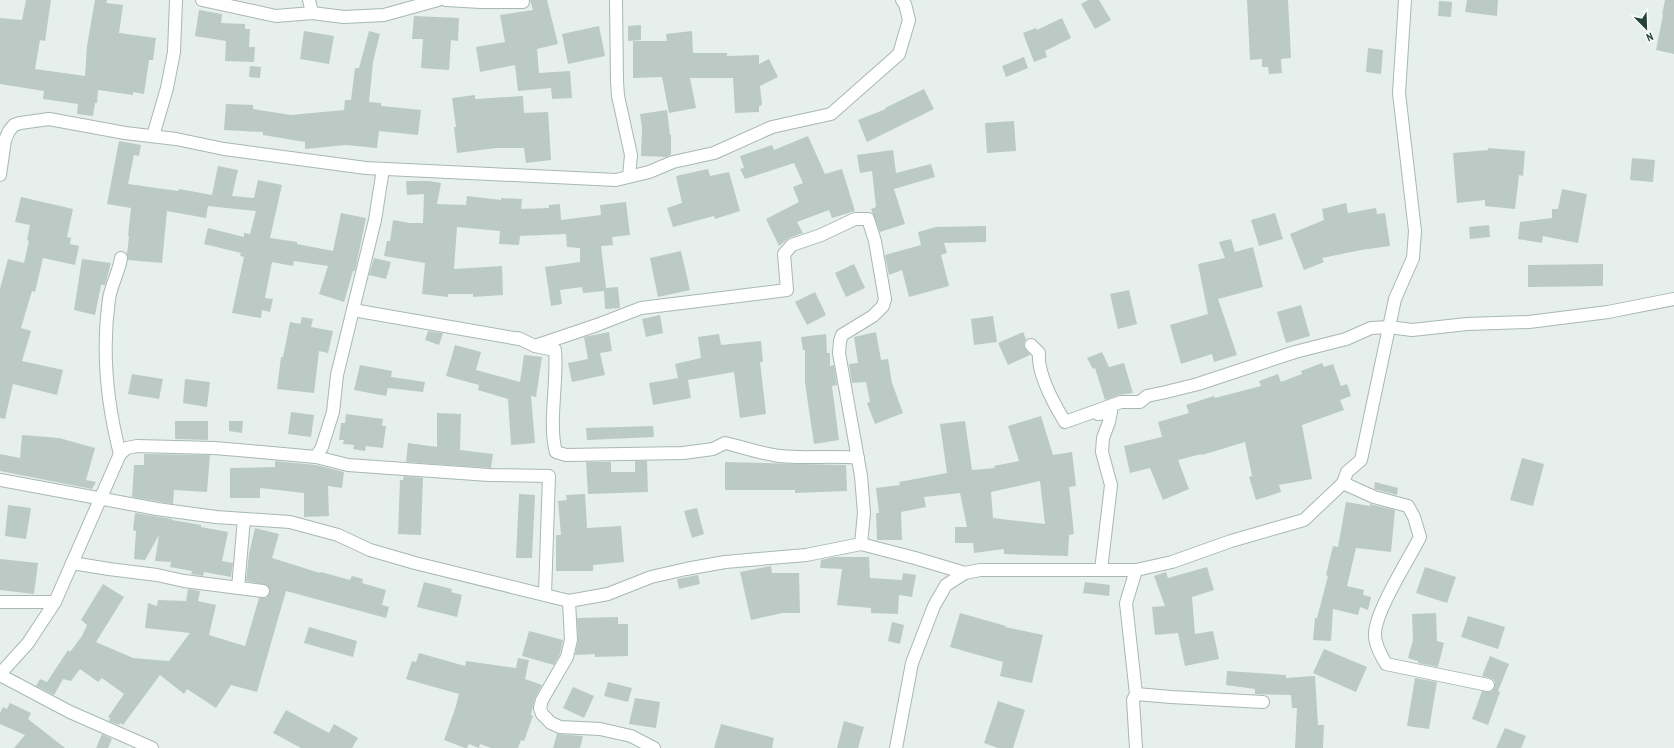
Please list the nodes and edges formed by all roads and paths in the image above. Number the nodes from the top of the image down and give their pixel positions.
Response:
1 (176, 0) edge
2 (202, 0) edge
3 (309, 0) edge
4 (438, 0) edge
5 (446, 0) edge
6 (616, 0) edge
7 (902, 0) edge
8 (1405, 0) edge
9 (523, 2) dead end
10 (312, 13) junction
11 (153, 136) junction
12 (631, 155) junction
13 (383, 169) junction
14 (649, 172) junction
15 (0, 175) edge
16 (629, 176) junction
17 (121, 258) dead end
18 (1674, 299) edge
19 (353, 310) junction
20 (1389, 327) junction
21 (535, 346) junction
22 (1031, 346) dead end
23 (1065, 422) junction
24 (123, 451) junction
25 (316, 457) junction
26 (858, 458) junction
27 (0, 480) edge
28 (1342, 483) junction
29 (100, 499) junction
30 (244, 519) junction
31 (861, 544) junction
32 (72, 563) junction
33 (1100, 570) junction
34 (1136, 570) junction
35 (965, 573) junction
36 (238, 588) junction
37 (263, 591) dead end
38 (545, 594) junction
39 (569, 601) junction
40 (0, 602) edge
41 (55, 602) junction
42 (0, 675) edge
43 (1488, 685) dead end
44 (1136, 694) junction
45 (1263, 702) dead end
46 (152, 748) edge
47 (654, 748) edge
48 (896, 748) edge
49 (1136, 748) edge

1 - 11 street
2 - 10 street
3 - 10 street
4 - 10 street
5 - 9 street
6 - 12 street
7 - 14 street
8 - 20 street
11 - 13 street
11 - 15 street
12 - 14 street
12 - 16 street
13 - 16 street
13 - 19 street
14 - 16 street
17 - 24 street
18 - 20 street
19 - 21 street
19 - 25 street
20 - 23 street
20 - 28 street
21 - 26 street
21 - 26 street
22 - 23 street
23 - 33 street
24 - 25 street
24 - 29 street
25 - 38 street
26 - 31 street
27 - 29 street
28 - 34 street
28 - 43 street
29 - 30 street
29 - 32 street
30 - 36 street
30 - 38 street
31 - 35 street
31 - 39 street
32 - 36 street
32 - 41 street
33 - 34 street
33 - 35 street
34 - 44 street
35 - 48 street
36 - 37 street
38 - 39 street
39 - 47 street
40 - 41 street
41 - 42 street
42 - 46 street
44 - 45 street
44 - 49 street

